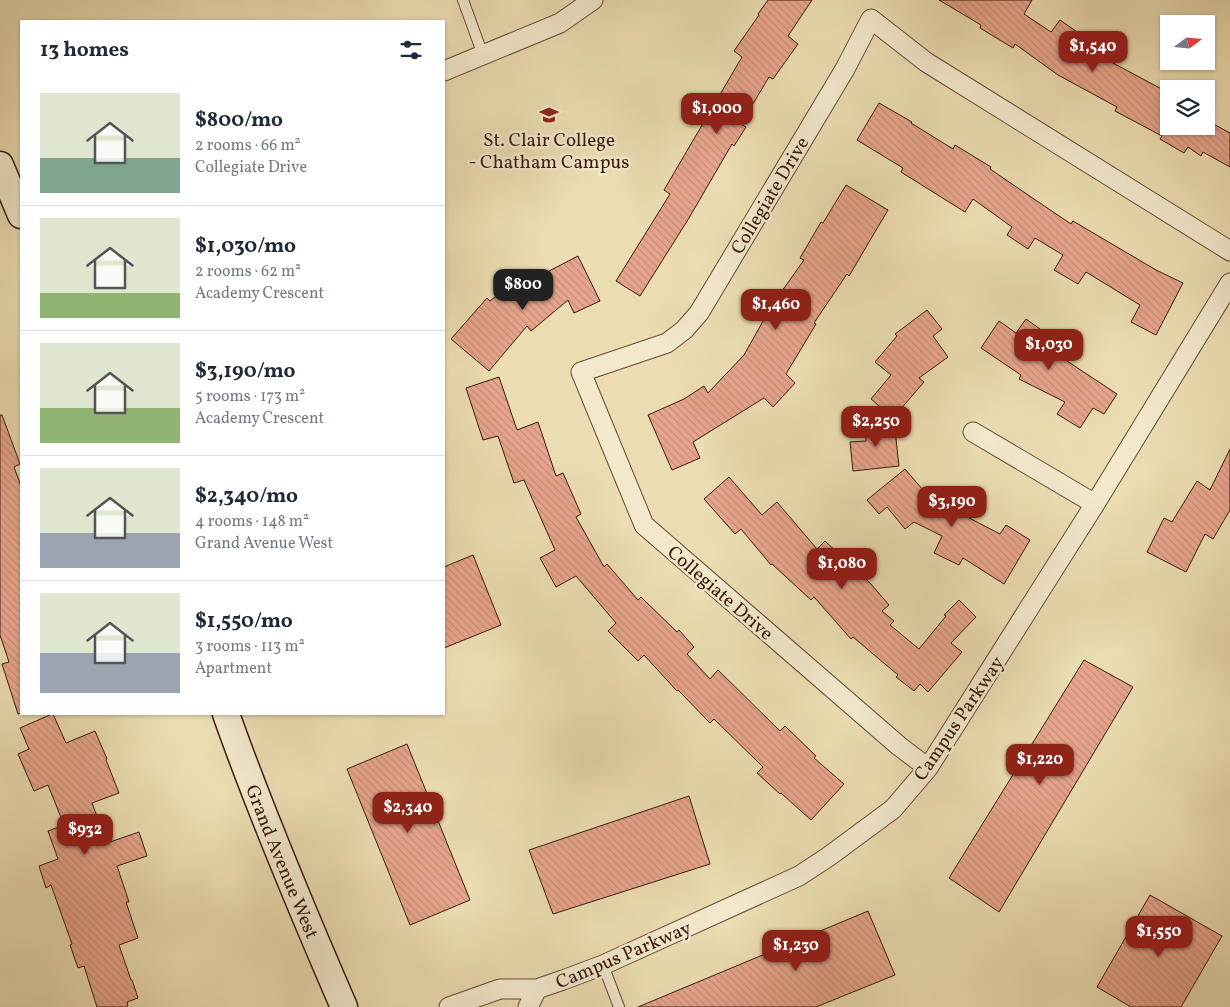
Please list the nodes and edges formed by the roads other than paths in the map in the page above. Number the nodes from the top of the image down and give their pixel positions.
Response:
1 (462, 0) edge
2 (593, 0) edge
3 (484, 55) junction
4 (445, 71) edge
5 (0, 165) edge
6 (20, 213) edge
7 (1230, 251) edge
8 (1230, 283) edge
9 (973, 432) dead end
10 (1095, 504) junction
11 (226, 715) edge
12 (928, 768) junction
13 (603, 965) junction
14 (537, 989) junction
15 (344, 1007) edge
16 (449, 1007) edge
17 (528, 1007) edge
18 (619, 1007) edge

1 - 3 lane
2 - 3 street
3 - 4 street
5 - 6 main road
7 - 12 street, Collegiate Drive
8 - 10 street, Campus Parkway
9 - 10 street
10 - 12 street, Campus Parkway
11 - 15 main road, Grand Avenue West
12 - 13 street, Campus Parkway
13 - 14 street, Campus Parkway
13 - 18 lane
14 - 16 street, Campus Parkway
14 - 17 street, Campus Parkway

